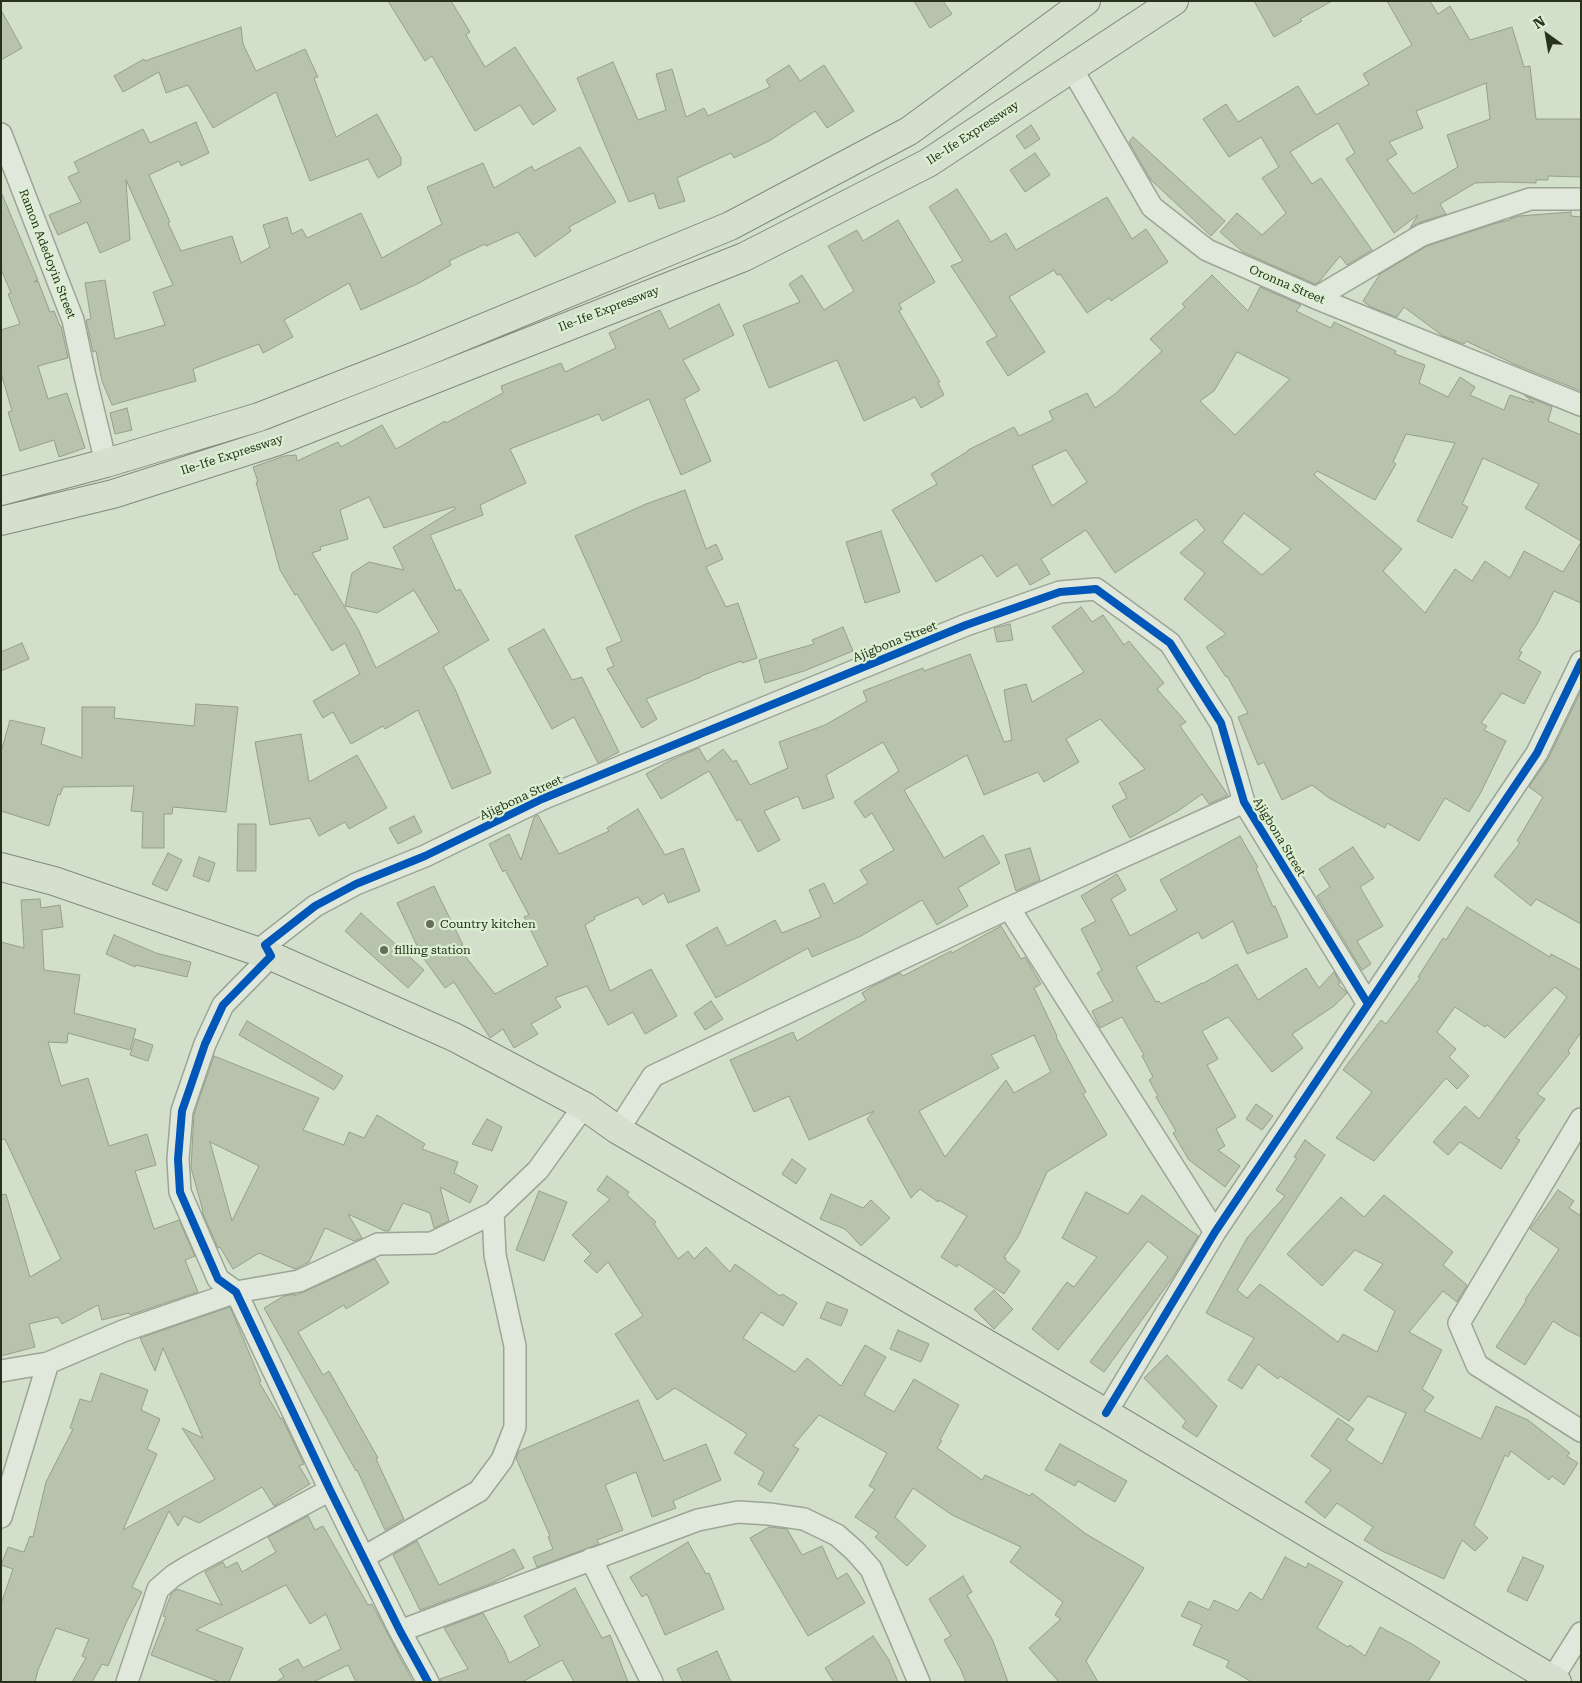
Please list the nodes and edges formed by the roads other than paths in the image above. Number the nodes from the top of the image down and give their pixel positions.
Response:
1 (1086, 1) edge
2 (1174, 1) edge
3 (1072, 69) junction
4 (1, 134) edge
5 (1581, 199) edge
6 (1316, 298) junction
7 (1581, 405) edge
8 (106, 463) junction
9 (1, 491) edge
10 (1, 522) edge
11 (1581, 662) edge
12 (1244, 802) junction
13 (1, 867) edge
14 (1009, 908) junction
15 (271, 956) junction
16 (1368, 1004) junction
17 (584, 1106) junction
18 (1581, 1119) edge
19 (618, 1130) junction
20 (493, 1213) junction
21 (1215, 1232) junction
22 (236, 1292) junction
23 (48, 1363) junction
24 (1, 1371) edge
25 (1106, 1413) junction
26 (1581, 1431) edge
27 (330, 1490) junction
28 (1, 1517) edge
29 (364, 1557) junction
30 (591, 1560) junction
31 (400, 1631) junction
32 (1581, 1632) edge
33 (1552, 1681) edge
34 (127, 1682) edge
35 (428, 1682) edge
36 (652, 1682) edge
37 (919, 1682) edge

1 - 8 main road
2 - 3 main road, Ile-Ife Expressway
3 - 6 street, Oronna Street
3 - 10 main road, Ile-Ife Expressway
4 - 8 street, Ramon Adedoyin Street
5 - 6 street
6 - 7 street, Oronna Street
8 - 9 main road
11 - 16 street
12 - 14 street
12 - 15 street, Ajigbona Street
12 - 16 street, Ajigbona Street
13 - 15 main road
14 - 19 street
14 - 21 street
15 - 17 main road
15 - 22 street
16 - 21 street
17 - 19 main road
17 - 20 street
18 - 26 street
19 - 25 main road
20 - 22 street
20 - 29 street
21 - 25 street
22 - 23 street
22 - 27 street
23 - 24 street
23 - 28 street
25 - 33 main road
27 - 29 street
27 - 34 street
29 - 31 street
30 - 31 street
30 - 36 street
30 - 37 street
31 - 35 street
32 - 33 street

